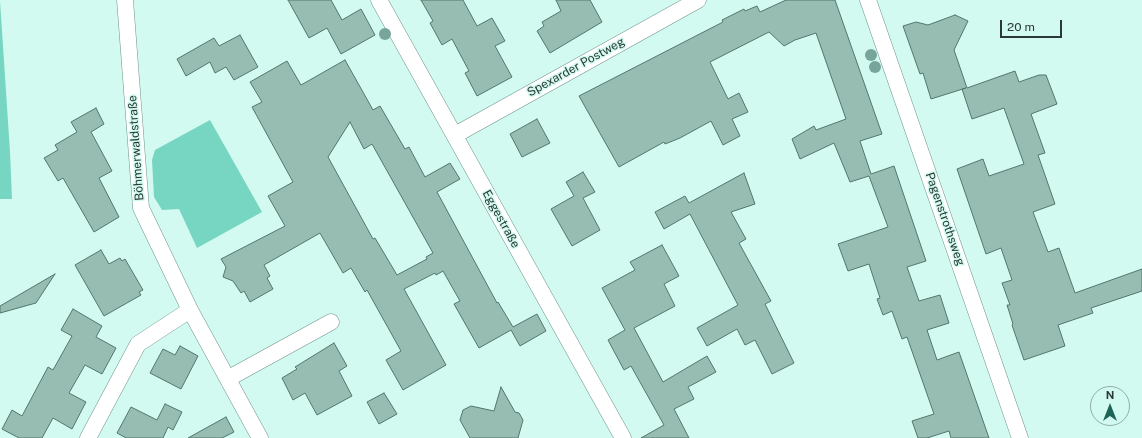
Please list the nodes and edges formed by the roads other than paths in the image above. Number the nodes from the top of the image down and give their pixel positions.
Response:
1 (125, 0) edge
2 (379, 0) edge
3 (698, 0) edge
4 (868, 0) edge
5 (679, 4) edge
6 (455, 135) junction
7 (190, 310) junction
8 (331, 322) dead end
9 (228, 378) junction
10 (88, 438) edge
11 (260, 438) edge
12 (623, 438) edge
13 (1020, 438) edge

1 - 7 street, Böhmerwaldstraße
2 - 6 street, Eggestraße
3 - 5 street, Spexarder Postweg
4 - 13 street, Pagenstrothsweg
5 - 6 street, Spexarder Postweg
6 - 12 street, Eggestraße
7 - 9 street, Böhmerwaldstraße
7 - 10 street
8 - 9 street
9 - 11 street, Böhmerwaldstraße

